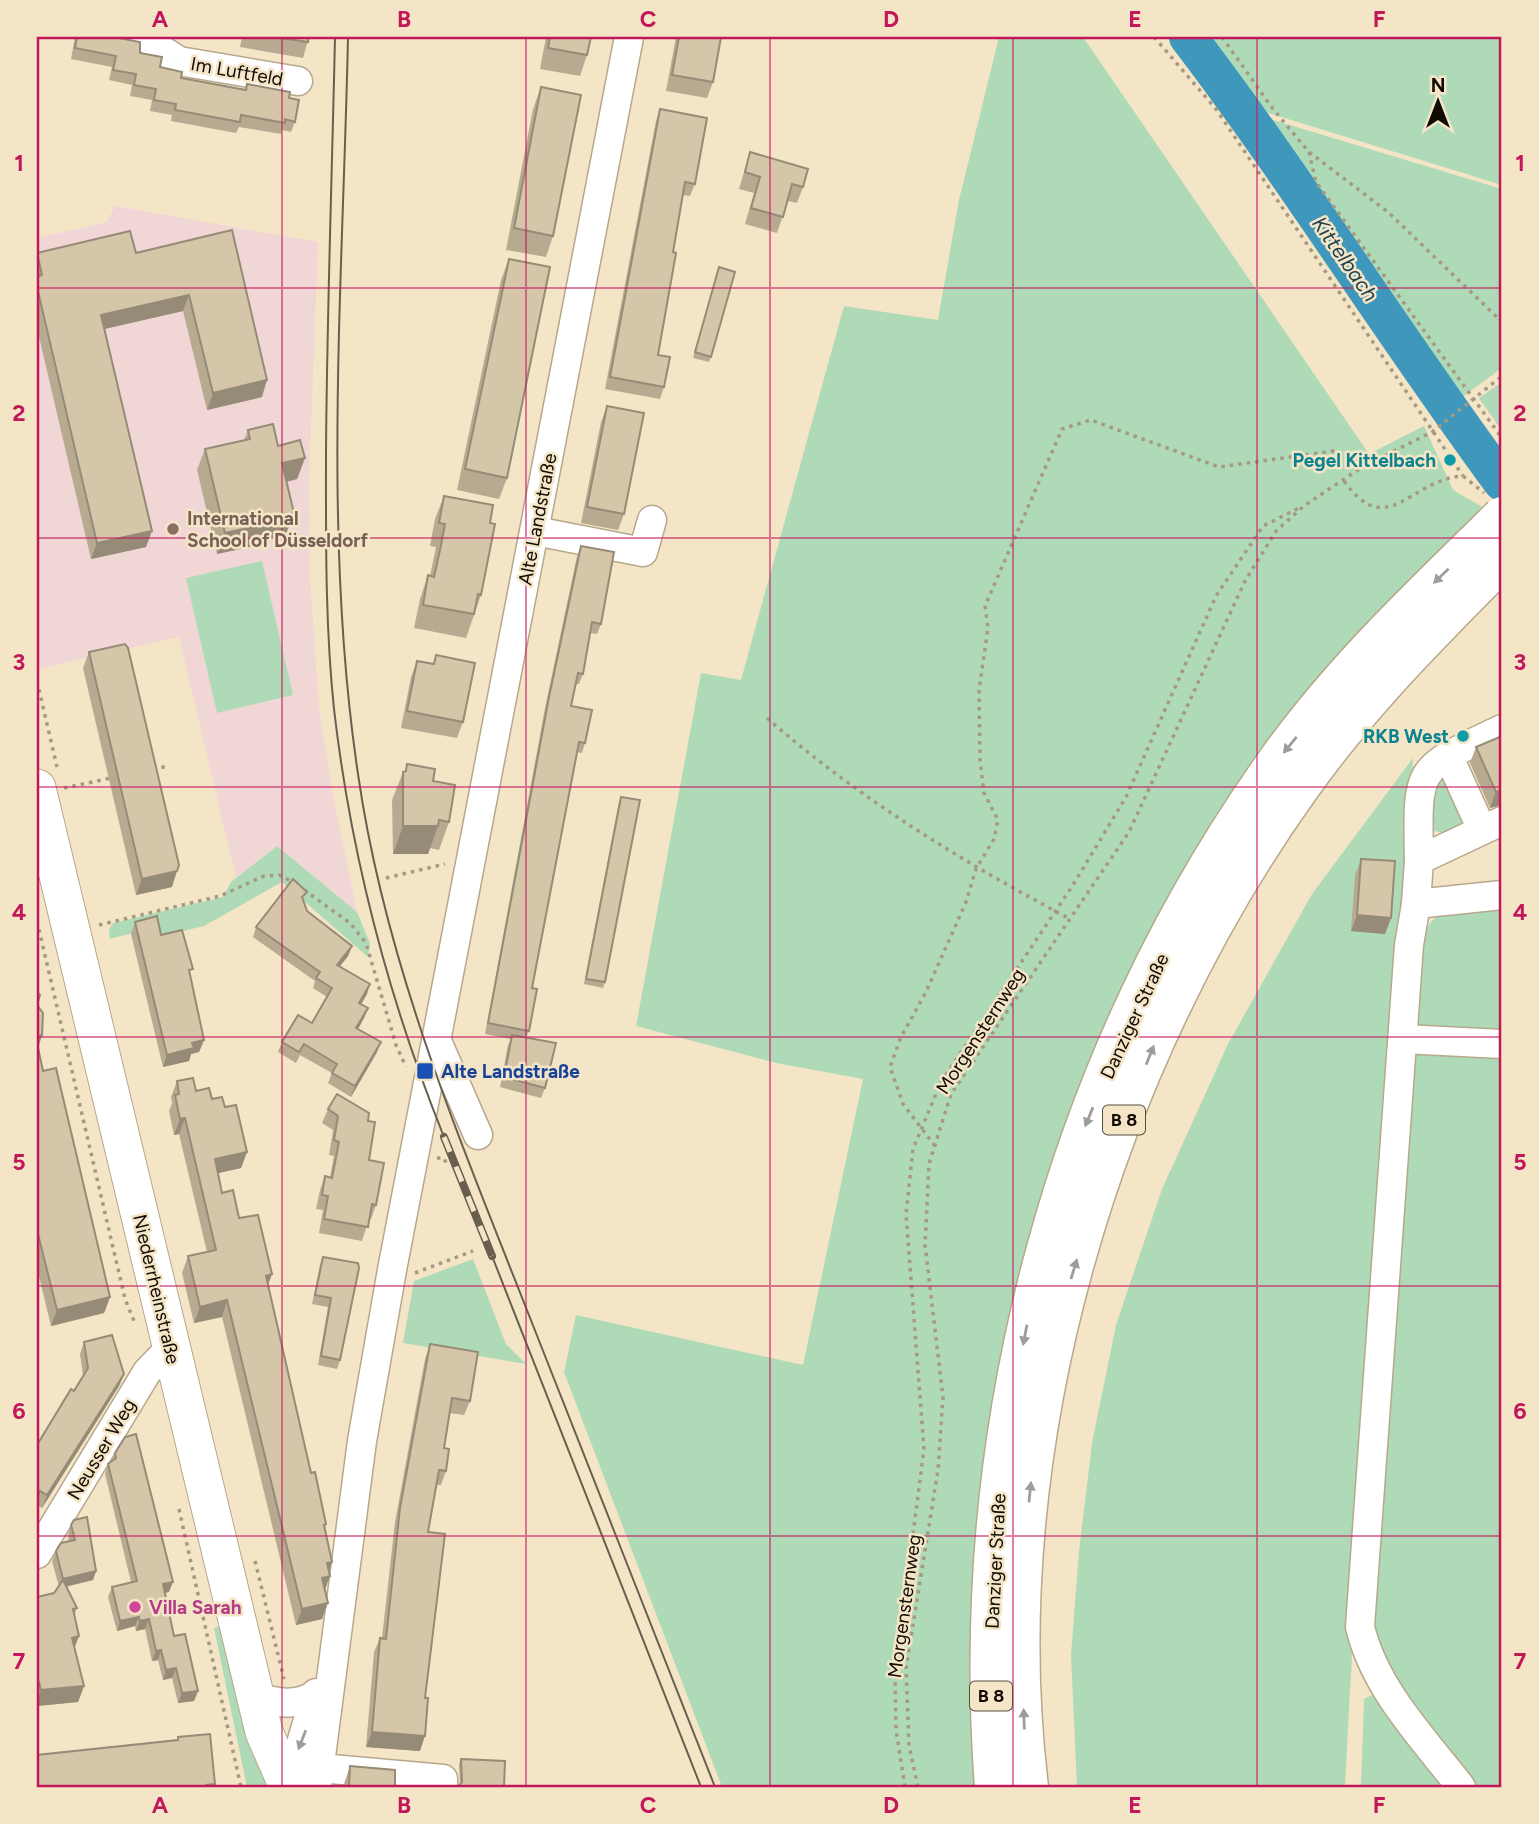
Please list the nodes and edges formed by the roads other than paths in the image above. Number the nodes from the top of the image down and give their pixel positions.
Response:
1 (142, 37) edge
2 (629, 37) edge
3 (298, 81) dead end
4 (652, 520) dead end
5 (1495, 525) edge
6 (535, 531) junction
7 (1502, 729) edge
8 (1448, 755) junction
9 (37, 791) edge
10 (1492, 825) edge
11 (1419, 860) junction
12 (1502, 895) edge
13 (1416, 904) junction
14 (1403, 1039) junction
15 (437, 1041) junction
16 (1502, 1044) edge
17 (478, 1135) dead end
18 (170, 1348) junction
19 (37, 1554) edge
20 (333, 1664) junction
21 (316, 1693) junction
22 (256, 1697) junction
23 (318, 1778) edge
24 (288, 1787) edge
25 (443, 1787) edge
26 (994, 1787) edge
27 (1029, 1787) edge
28 (1461, 1787) edge

1 - 3 street, Im Luftfeld
2 - 6 street, Alte Landstraße
4 - 6 street
5 -> 26 highway, Danziger Straße / B 8
27 -> 5 highway, Danziger Straße / B 8
6 - 15 street, Alte Landstraße
7 - 8 street
8 - 10 street
8 - 11 street
9 - 18 main road, Niederrheinstraße
10 - 11 street
11 - 13 street
12 - 13 street
13 - 14 street
14 - 16 street
14 - 28 street
15 - 17 street
15 - 20 street, Alte Landstraße
18 - 19 street, Neusser Weg
18 - 22 main road, Niederrheinstraße
20 - 21 street, Alte Landstraße
20 - 23 street, Alte Landstraße
21 - 22 street
21 -> 24 street, Alte Landstraße
22 - 24 main road, Niederrheinstraße
23 - 25 street

